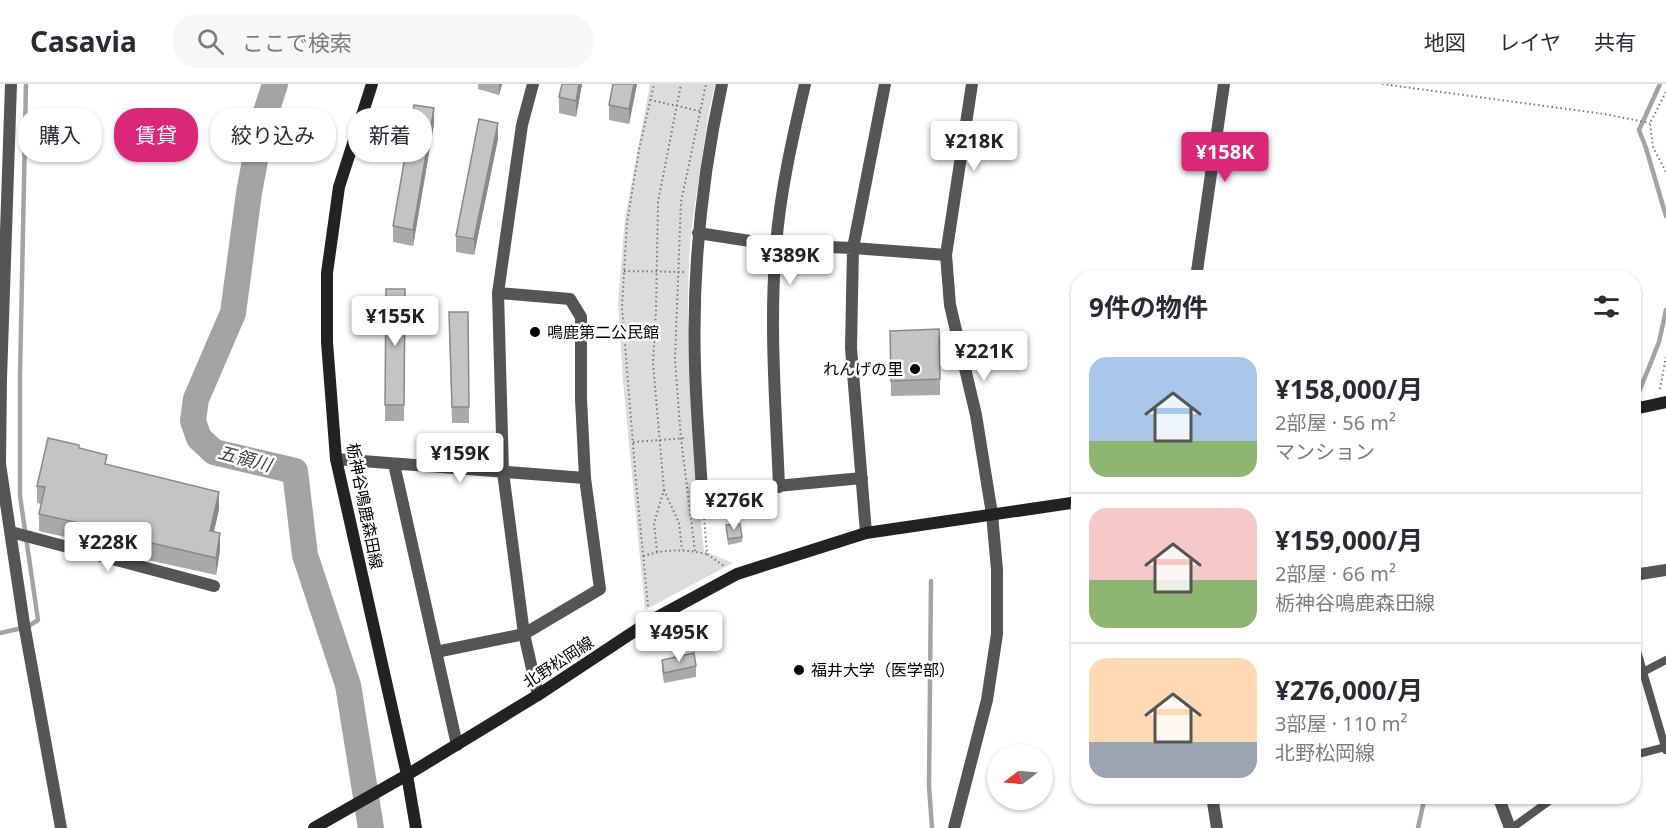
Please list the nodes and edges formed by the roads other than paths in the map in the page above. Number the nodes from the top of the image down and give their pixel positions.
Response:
1 (11, 84) edge
2 (372, 84) edge
3 (533, 84) edge
4 (722, 84) edge
5 (805, 84) edge
6 (885, 84) edge
7 (972, 84) edge
8 (1224, 84) edge
9 (698, 233) junction
10 (776, 245) junction
11 (853, 248) junction
12 (946, 255) junction
13 (1197, 270) edge
14 (498, 293) junction
15 (1, 379) edge
16 (1662, 403) edge
17 (1641, 408) edge
18 (336, 459) junction
19 (394, 464) junction
20 (503, 472) junction
21 (585, 478) junction
22 (862, 478) junction
23 (779, 487) junction
24 (1071, 503) edge
25 (992, 514) junction
26 (5, 531) edge
27 (866, 533) junction
28 (1666, 570) edge
29 (1641, 574) edge
30 (214, 586) dead end
31 (525, 634) junction
32 (436, 652) junction
33 (1666, 660) edge
34 (1641, 665) edge
35 (1643, 672) junction
36 (538, 695) junction
37 (457, 745) junction
38 (1666, 748) edge
39 (1641, 753) edge
40 (407, 775) junction
41 (1213, 804) edge
42 (1501, 804) edge
43 (1545, 804) edge
44 (61, 828) edge
45 (314, 828) edge
46 (416, 828) edge
47 (954, 828) edge
48 (1217, 828) edge
49 (1511, 828) edge

1 - 15 street
2 - 18 main road, 栃神谷鳴鹿森田線
3 - 14 street
4 - 9 street
5 - 10 street
6 - 11 street
7 - 12 street
8 - 13 street
9 - 10 street
9 - 23 street
10 - 11 street
10 - 23 street
11 - 12 street
11 - 22 street
12 - 25 street
14 - 20 street
14 - 21 street
15 - 26 street
16 - 17 main road
18 - 19 street
18 - 40 main road, 栃神谷鳴鹿森田線
19 - 20 street
19 - 32 street
20 - 21 street
20 - 31 street
21 - 31 street
22 - 23 street
22 - 27 street
24 - 25 main road, 北野松岡線
25 - 27 main road, 北野松岡線
25 - 47 street
26 - 30 street
26 - 44 street
27 - 36 main road, 北野松岡線
28 - 29 street
31 - 32 street
31 - 36 street
32 - 37 street
33 - 35 lane
34 - 35 lane
35 - 38 lane
36 - 37 main road, 北野松岡線
37 - 40 main road, 北野松岡線
38 - 39 lane
40 - 45 main road, 北野松岡線
40 - 46 main road, 栃神谷鳴鹿森田線
41 - 48 street
42 - 49 street
43 - 49 lane

